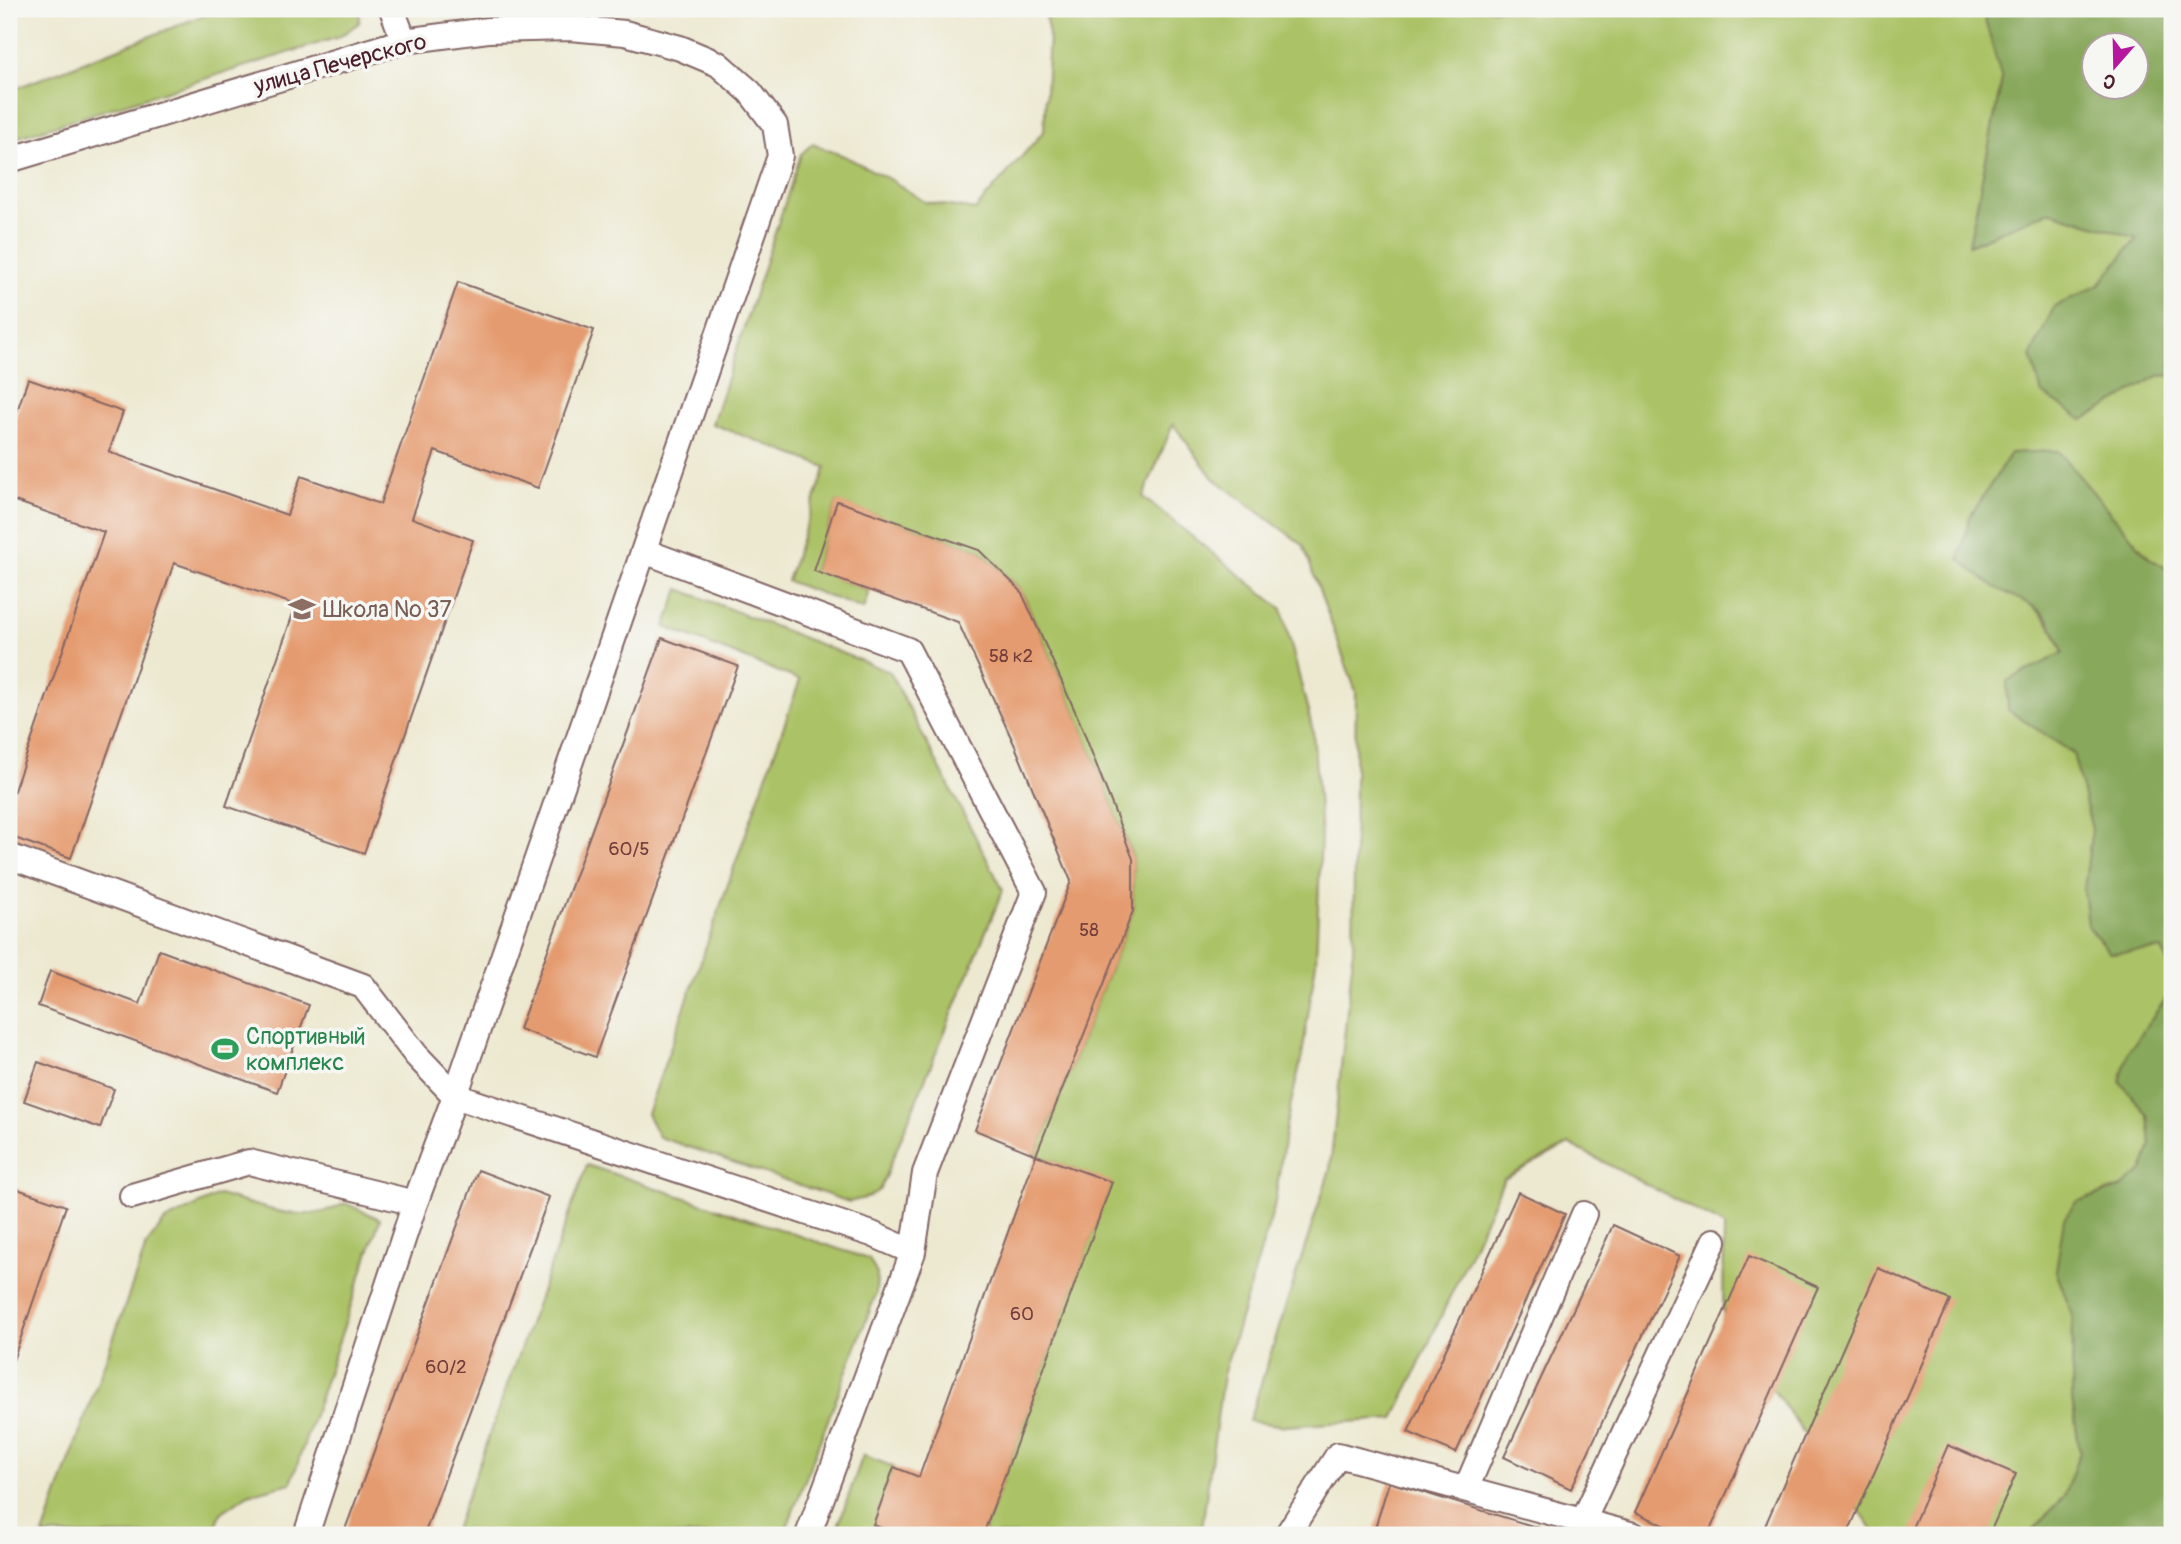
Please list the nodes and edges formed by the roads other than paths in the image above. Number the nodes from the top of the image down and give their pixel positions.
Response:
1 (392, 9) edge
2 (404, 41) junction
3 (9, 160) edge
4 (644, 551) junction
5 (9, 856) edge
6 (455, 1096) junction
7 (132, 1196) dead end
8 (415, 1203) junction
9 (1584, 1214) dead end
10 (1714, 1241) dead end
11 (913, 1252) junction
12 (1466, 1489) junction
13 (1583, 1521) junction
14 (306, 1535) edge
15 (808, 1535) edge
16 (1287, 1535) edge
17 (1634, 1535) edge

1 - 2 lane
2 - 3 lane, улица Печерского
2 - 4 lane, улица Печерского
4 - 6 lane, улица Печерского
4 - 11 lane
5 - 6 lane
6 - 8 lane, улица Печерского
6 - 11 lane
7 - 8 lane
8 - 14 lane, улица Печерского
9 - 12 lane
10 - 13 lane
11 - 15 lane
12 - 13 lane
12 - 16 lane
13 - 17 lane

